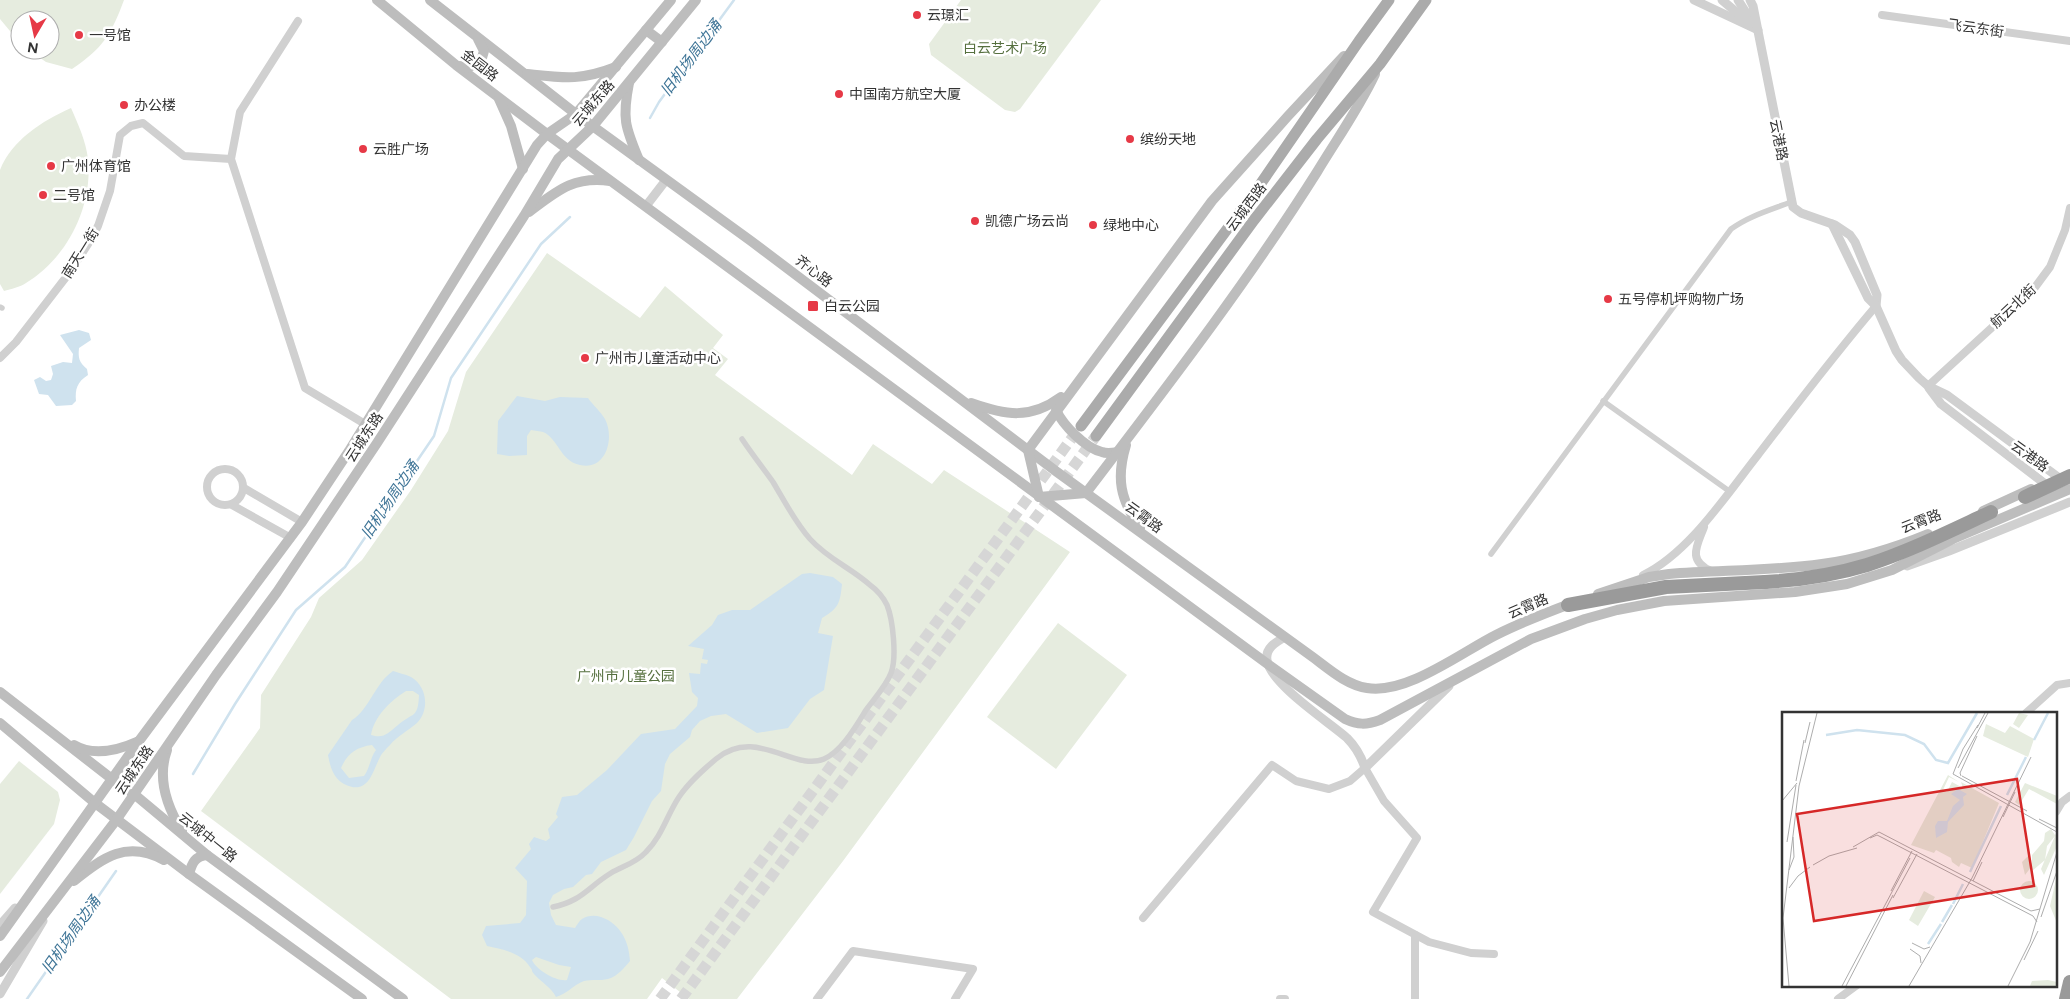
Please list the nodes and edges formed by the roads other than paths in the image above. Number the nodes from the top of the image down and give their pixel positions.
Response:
1 (377, 0) edge
2 (430, 0) edge
3 (671, 0) edge
4 (696, 0) edge
5 (1389, 0) edge
6 (1426, 0) edge
7 (1694, 0) edge
8 (1722, 0) edge
9 (1738, 0) edge
10 (1750, 0) edge
11 (1882, 15) dead end
12 (298, 21) dead end
13 (646, 30) junction
14 (1758, 30) junction
15 (475, 34) junction
16 (1359, 41) junction
17 (2070, 41) edge
18 (662, 42) junction
19 (1380, 64) junction
20 (456, 65) junction
21 (617, 67) junction
22 (526, 74) junction
23 (630, 81) junction
24 (498, 96) junction
25 (576, 114) junction
26 (593, 126) junction
27 (547, 134) junction
28 (567, 148) junction
29 (231, 159) junction
30 (640, 161) junction
31 (523, 169) junction
32 (666, 180) junction
33 (613, 182) junction
34 (1791, 202) junction
35 (646, 206) junction
36 (2070, 208) edge
37 (524, 216) junction
38 (1876, 306) junction
39 (0, 358) edge
40 (1928, 386) junction
41 (1070, 391) junction
42 (963, 400) junction
43 (1603, 401) junction
44 (1056, 410) junction
45 (365, 424) junction
46 (1082, 426) tunnel mouth
47 (1096, 436) tunnel mouth
48 (742, 439) dead end
49 (1128, 439) junction
50 (1028, 450) junction
51 (1118, 452) junction
52 (2070, 470) edge
53 (1057, 472) joint
54 (2064, 477) edge
55 (2044, 483) junction
56 (244, 488) junction
57 (2070, 489) edge
58 (1729, 491) junction
59 (1086, 492) junction
60 (1038, 497) junction
61 (2025, 497) dead end
62 (2070, 502) edge
63 (232, 504) junction
64 (1991, 512) dead end
65 (302, 522) junction
66 (1705, 523) junction
67 (291, 538) junction
68 (1159, 545) junction
69 (1491, 554) dead end
70 (1865, 556) junction
71 (1892, 570) junction
72 (1713, 572) junction
73 (1872, 577) junction
74 (1605, 592) junction
75 (1568, 605) junction
76 (1285, 637) junction
77 (1269, 666) junction
78 (1454, 681) junction
79 (2070, 683) edge
80 (0, 692) edge
81 (2027, 712) edge
82 (0, 723) edge
83 (58, 736) junction
84 (171, 740) junction
85 (139, 741) junction
86 (1365, 768) junction
87 (112, 779) junction
88 (134, 794) junction
89 (2070, 796) edge
90 (95, 803) junction
91 (2058, 809) edge
92 (117, 819) junction
93 (187, 838) junction
94 (207, 855) junction
95 (189, 874) junction
96 (39, 882) junction
97 (59, 894) junction
98 (553, 907) dead end
99 (1144, 918) dead end
100 (0, 925) edge
101 (1415, 934) junction
102 (0, 936) edge
103 (1494, 954) dead end
104 (0, 972) edge
105 (2070, 982) edge
106 (1856, 986) edge
107 (0, 994) edge
108 (362, 999) edge
109 (403, 999) edge
110 (817, 999) edge
111 (955, 999) edge
112 (1280, 999) edge
113 (1285, 999) edge
114 (1415, 999) edge
115 (1838, 999) edge
116 (2066, 999) edge

1 - 20 main road, 金园路
2 - 15 main road, 金园路
3 - 13 main road, 云城东路
4 - 18 main road, 云城东路
5 - 16 main road, 云城西路
6 - 19 main road, 云城西路
7 - 14 street
8 - 14 street
9 - 14 street
10 - 14 street, 云港路
11 - 17 street, 飞云东街
12 - 29 street
13 - 18 main road
13 - 21 main road, 云城东路
14 - 34 street, 云港路
15 - 20 main road
15 - 22 main road, 金园路
16 - 41 main road
16 - 46 main road, 云城西路
18 - 23 main road, 云城东路
19 - 47 main road, 云城西路
19 - 49 main road
20 - 24 main road, 金园路
21 - 22 main road
21 - 25 main road, 云城东路
22 - 25 main road, 金园路
23 - 26 main road, 云城东路
23 - 30 main road
24 - 27 main road, 金园路
24 - 31 main road
25 - 26 main road, 齐心路
25 - 27 main road, 云城东路
26 - 28 main road, 云城东路
26 - 30 main road, 齐心路
27 - 28 main road, 金园路
27 - 31 main road, 云城东路
28 - 33 main road
28 - 37 main road, 云城东路
29 - 39 street, 南天一街
29 - 45 street
30 - 32 main road, 齐心路
31 - 45 main road, 云城东路
32 - 35 street
32 - 42 main road, 齐心路
33 - 35 main road
33 - 37 main road
34 - 38 street, 云港路
34 - 43 street
35 - 60 main road
36 - 40 street, 航云北街
37 - 84 main road, 云城东路
38 - 40 street, 云港路
38 - 58 street
40 - 54 street, 云港路
40 - 55 street, 云港路
41 - 42 main road
41 - 44 main road
42 - 50 main road, 齐心路
43 - 58 street
43 - 69 street
44 - 50 main road
44 - 51 main road
45 - 65 main road, 云城东路
48 - 98 street
49 - 51 main road
49 - 68 main road
50 - 53 main road, 齐心路
50 - 60 main road
51 - 59 main road
52 - 54 main road, 云霄路
53 - 59 main road, 云霄路
54 - 55 main road, 云霄路
54 - 61 highway
55 - 70 main road, 云霄路
56 - 63 street
56 - 63 street
56 - 65 street
57 - 71 main road
58 - 66 street
59 - 60 main road
59 - 68 main road, 云霄路
60 - 77 main road
62 - 71 street
63 - 67 street
64 - 75 highway, bridge
65 - 67 main road, 云城东路
66 - 72 street
66 - 74 street
67 - 85 main road, 云城东路
68 - 76 main road, 云霄路
70 - 72 main road, 云霄路
70 - 73 street
71 - 73 main road
72 - 74 main road, 云霄路
73 - 78 main road
74 - 75 main road, 云霄路
75 - 76 main road, 云霄路
76 - 77 street
77 - 78 main road
77 - 86 street
78 - 86 street
79 - 81 street
80 - 83 main road, 云城中一路
82 - 90 main road
83 - 85 main road
83 - 87 main road, 云城中一路
84 - 88 main road, 云城东路
84 - 93 main road
85 - 87 main road, 云城东路
86 - 99 street
86 - 101 street
87 - 88 main road, 云城中一路
87 - 90 main road, 云城东路
88 - 92 main road, 云城东路
88 - 93 main road, 云城中一路
89 - 91 street
90 - 92 main road
90 - 96 main road, 云城东路
92 - 95 main road
92 - 97 main road, 云城东路
93 - 94 main road, 云城中一路
94 - 95 main road
94 - 109 main road, 云城中一路
95 - 97 main road
95 - 108 main road
96 - 100 street, 云城东路
96 - 102 main road, 云城东路
97 - 104 main road, 云城东路
97 - 107 street, 云城东路
101 - 103 street
101 - 114 street
105 - 116 highway
106 - 115 street
110 - 111 street
112 - 113 street

